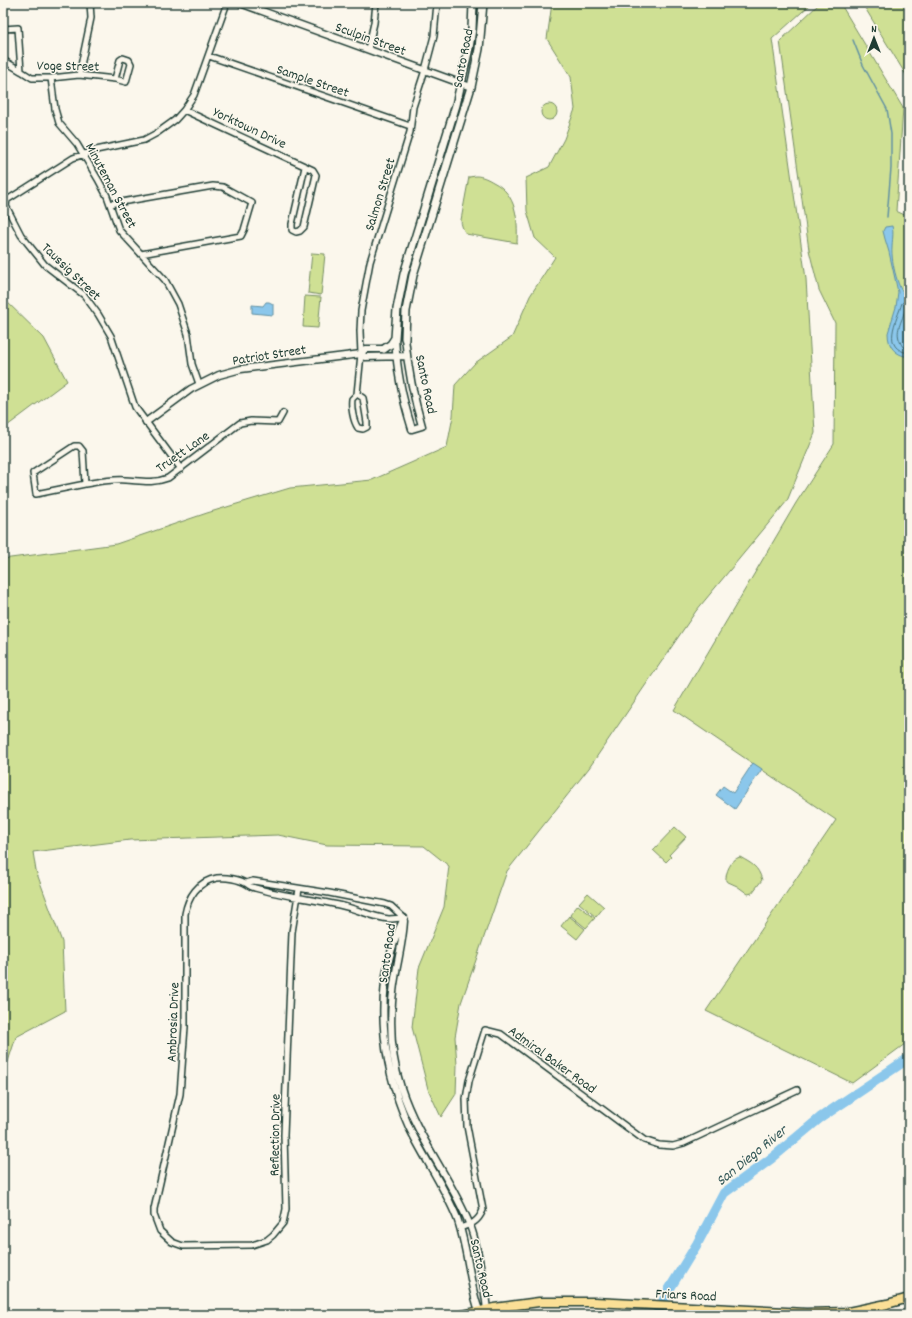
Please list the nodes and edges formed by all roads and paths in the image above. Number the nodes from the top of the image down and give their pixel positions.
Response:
1 (90, 3) edge
2 (227, 3) edge
3 (240, 3) edge
4 (376, 3) edge
5 (437, 3) edge
6 (473, 3) edge
7 (483, 3) edge
8 (3, 29) edge
9 (368, 49) junction
10 (208, 56) junction
11 (3, 60) edge
12 (426, 70) junction
13 (21, 71) junction
14 (79, 75) junction
15 (50, 78) junction
16 (115, 79) junction
17 (462, 83) junction
18 (471, 86) junction
19 (184, 110) junction
20 (410, 126) junction
21 (83, 155) junction
22 (305, 167) junction
23 (110, 204) junction
24 (141, 254) junction
25 (395, 338) junction
26 (405, 338) joint
27 (384, 349) joint
28 (361, 354) junction
29 (407, 356) junction
30 (396, 357) junction
31 (199, 384) junction
32 (357, 394) junction
33 (283, 413) dead end
34 (146, 422) junction
35 (181, 469) junction
36 (84, 484) junction
37 (246, 883) junction
38 (299, 889) junction
39 (297, 898) junction
40 (404, 918) junction
41 (797, 1090) dead end
42 (154, 1209) joint
43 (470, 1225) junction
44 (460, 1228) junction
45 (909, 1298) edge
46 (483, 1313) edge
47 (462, 1315) edge

1 - 14 street
2 - 10 street, Taussig Street
3 - 9 street, Sculpin Street
4 - 9 street
5 - 12 street, Salmon Street
6 - 17 main road, Santo Road
7 - 18 main road, Santo Road
8 - 13 street, Voge Street
9 - 12 street, Sculpin Street
10 - 19 street, Taussig Street
10 - 20 street, Sample Street
11 - 13 street, Voge Street
12 - 17 street, Sculpin Street
12 - 20 street, Salmon Street
13 - 15 street, Voge Street
14 - 15 street, Voge Street
14 - 16 street, Voge Street
15 - 21 street, Minuteman Street
16 - 16 street, Voge Street
17 - 18 street, Sculpin Street
17 - 25 main road, Santo Road
18 - 26 main road, Santo Road
19 - 21 street, Taussig Street
19 - 22 street, Yorktown Drive
20 - 28 street, Salmon Street
21 - 23 street, Minuteman Street
21 - 34 street, Taussig Street
22 - 22 street, Yorktown Drive
23 - 24 street, Minuteman Street
23 - 24 street
24 - 31 street, Minuteman Street
25 - 27 main road
25 - 30 street, Santo Road
26 - 29 street, Santo Road
27 - 28 street, Patriot Street
28 - 30 street, Patriot Street
28 - 31 street, Patriot Street
28 - 32 street, Salmon Street
29 - 30 street, Patriot Street
29 - 30 street, Santo Road
31 - 34 street, Patriot Street
32 - 32 street, Salmon Street
33 - 35 street, Truett Lane
34 - 35 street, Taussig Street
35 - 36 street, Truett Lane
36 - 36 street, Truett Lane
37 - 38 street, Ambrosia Drive
37 - 39 street, Ambrosia Drive
37 - 42 street, Ambrosia Drive
38 - 39 street, Reflection Drive
38 - 40 street, Ambrosia Drive
39 - 40 street, Ambrosia Drive
39 - 42 street, Reflection Drive
40 - 43 street, Santo Road
40 - 44 street, Santo Road
41 - 43 street, Admiral Baker Road
43 - 44 street
43 - 46 street, Santo Road
44 - 46 street, Santo Road
45 - 46 main road, Friars Road
46 - 47 main road, Friars Road

